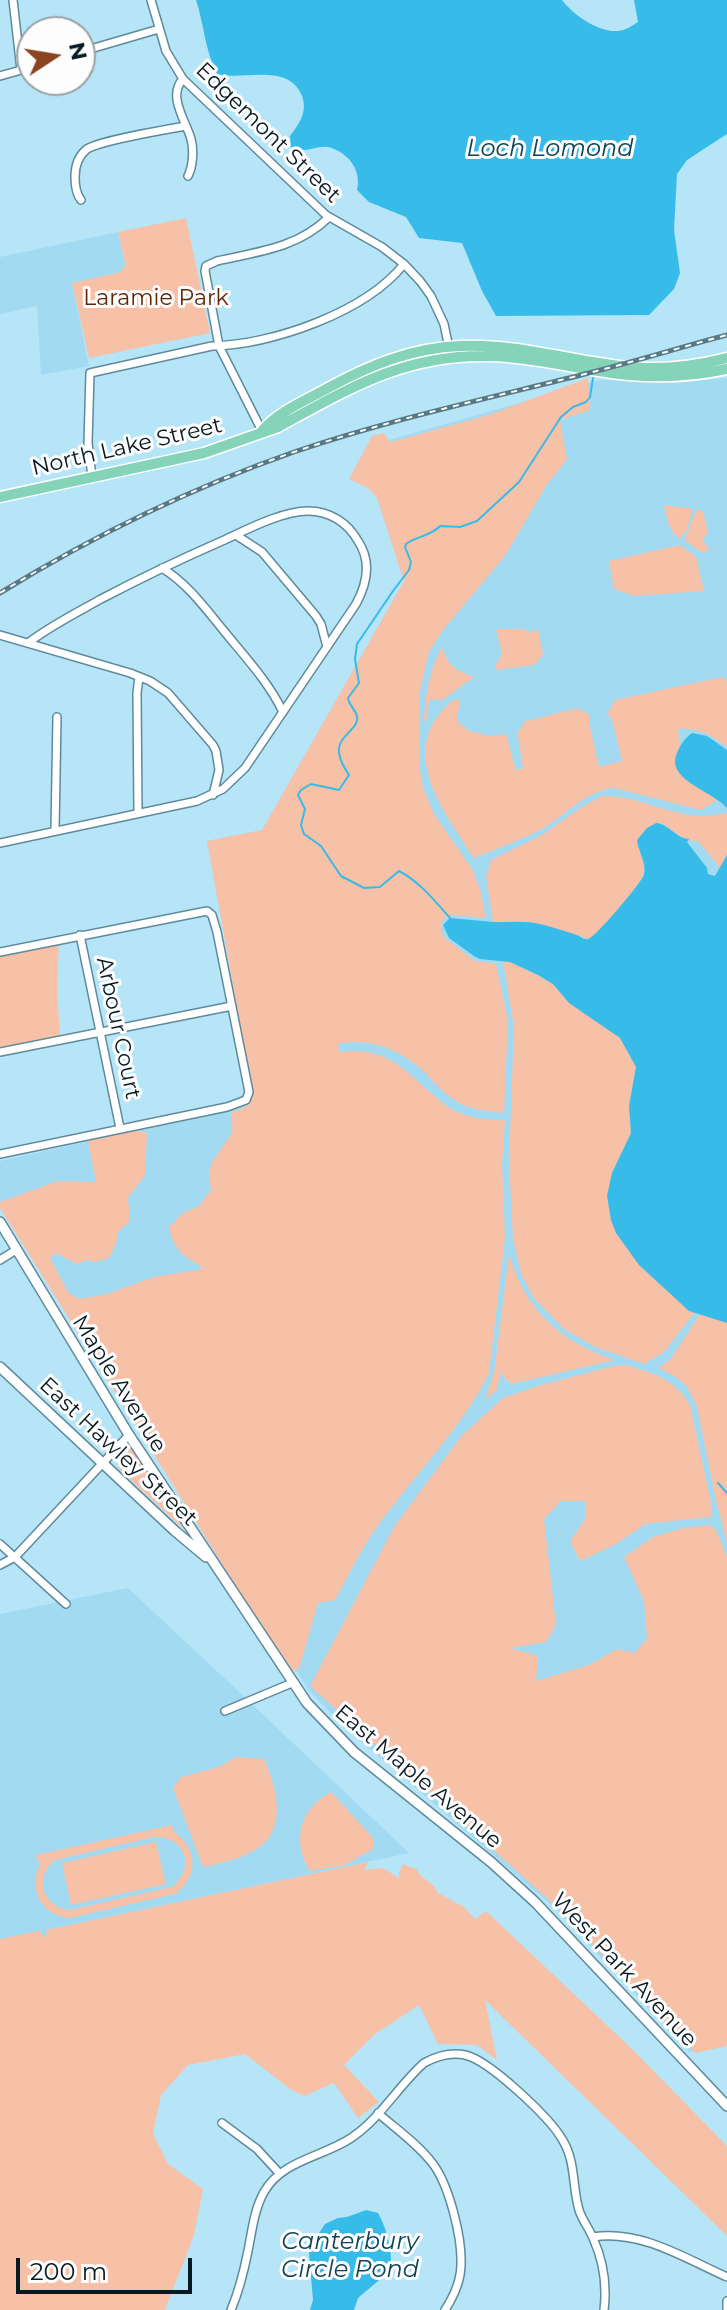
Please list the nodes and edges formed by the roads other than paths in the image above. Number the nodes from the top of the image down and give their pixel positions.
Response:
1 (13, 0) edge
2 (151, 0) edge
3 (16, 26) edge
4 (159, 29) junction
5 (96, 47) edge
6 (183, 79) junction
7 (185, 126) junction
8 (188, 176) dead end
9 (81, 200) dead end
10 (329, 217) junction
11 (404, 264) junction
12 (219, 346) junction
13 (450, 352) junction
14 (727, 358) edge
15 (727, 369) edge
16 (262, 431) junction
17 (92, 477) junction
18 (0, 497) edge
19 (236, 535) junction
20 (162, 568) junction
21 (0, 635) edge
22 (28, 643) junction
23 (327, 647) junction
24 (139, 677) junction
25 (283, 712) junction
26 (57, 717) dead end
27 (213, 795) junction
28 (138, 813) junction
29 (55, 830) junction
30 (0, 843) edge
31 (80, 935) junction
32 (0, 952) edge
33 (232, 1006) junction
34 (101, 1033) junction
35 (0, 1052) edge
36 (120, 1128) junction
37 (0, 1154) edge
38 (0, 1222) edge
39 (16, 1250) junction
40 (0, 1260) edge
41 (0, 1367) edge
42 (129, 1435) junction
43 (102, 1462) junction
44 (0, 1544) edge
45 (15, 1557) junction
46 (212, 1561) junction
47 (0, 1565) edge
48 (66, 1604) dead end
49 (292, 1683) junction
50 (225, 1711) dead end
51 (527, 1894) joint
52 (727, 2106) edge
53 (378, 2113) junction
54 (222, 2123) dead end
55 (280, 2174) junction
56 (593, 2237) junction
57 (727, 2277) edge
58 (727, 2301) edge
59 (231, 2310) edge
60 (445, 2310) edge
61 (604, 2310) edge
62 (727, 2310) edge

1 - 3 street
2 - 4 street, Edgemont Street
4 - 5 street
4 - 6 street, Edgemont Street
6 - 7 street
6 - 10 street, Edgemont Street
7 - 8 street
7 - 9 street
10 - 11 street, Edgemont Street
10 - 12 street
11 - 12 street
11 - 13 street, Edgemont Street
12 - 16 street
12 - 17 street
13 - 14 main road, North Lake Street
13 - 15 main road, North Lake Street
13 - 16 main road, North Lake Street
16 - 17 main road, North Lake Street
17 - 18 main road, North Lake Street
19 - 20 street
19 - 23 street
19 - 23 street
20 - 22 street
20 - 25 street
21 - 22 street
22 - 24 street
23 - 25 street
24 - 27 street
24 - 28 street
25 - 27 street
26 - 29 street
27 - 28 street
28 - 29 street
29 - 30 street
31 - 32 street
31 - 33 street
31 - 34 street, Arbour Court
33 - 34 street
33 - 36 street
34 - 35 street
34 - 36 street, Arbour Court
36 - 37 street
38 - 39 main road, Maple Avenue
39 - 40 street
39 - 42 main road, Maple Avenue
41 - 43 main road, East Hawley Street
42 - 43 street
42 - 46 main road, Maple Avenue
43 - 45 street
43 - 46 main road, East Hawley Street
44 - 45 street
45 - 47 street
45 - 48 street
46 - 49 main road, East Maple Avenue
49 - 50 street
49 - 51 main road, East Maple Avenue
51 - 52 main road, West Park Avenue
53 - 55 street
53 - 56 street
53 - 60 street
54 - 55 street
55 - 59 street
56 - 57 street
56 - 61 street
58 - 62 street

